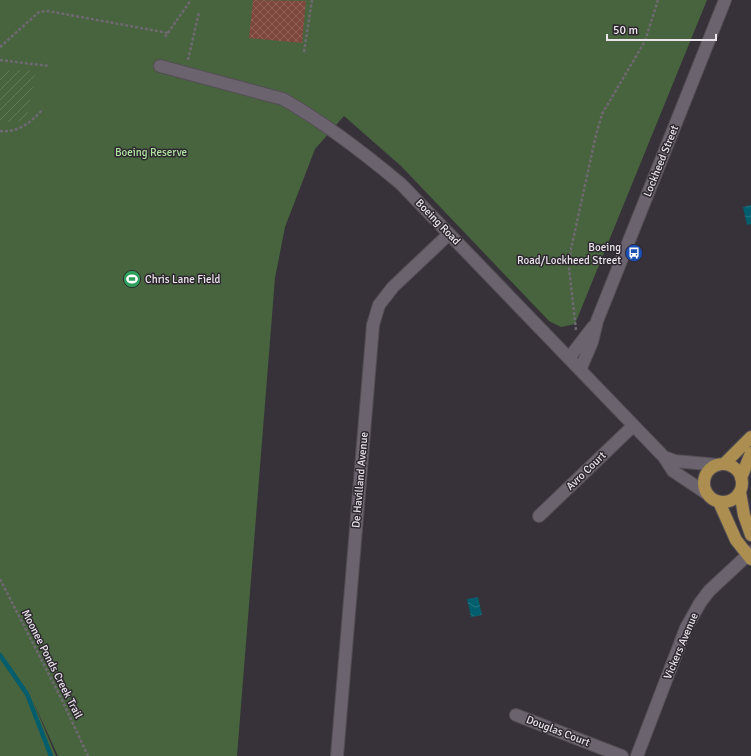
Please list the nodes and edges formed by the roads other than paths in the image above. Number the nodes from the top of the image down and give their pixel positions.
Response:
1 (725, 0) edge
2 (160, 66) dead end
3 (449, 234) junction
4 (597, 321) junction
5 (569, 358) junction
6 (580, 370) junction
7 (633, 426) junction
8 (751, 437) edge
9 (751, 453) edge
10 (664, 457) junction
11 (722, 465) junction
12 (741, 478) junction
13 (740, 492) junction
14 (706, 493) junction
15 (719, 502) junction
16 (539, 516) dead end
17 (751, 535) edge
18 (750, 555) edge
19 (516, 714) dead end
20 (337, 756) edge
21 (622, 756) edge
22 (637, 756) edge

1 - 4 street, Lockheed Street
2 - 3 street, Boeing Road
3 - 5 street, Boeing Road
3 - 20 street, De Havilland Avenue
4 - 5 street, Lockheed Street
4 - 6 street, Lockheed Street
5 - 6 street, Boeing Road
6 - 7 street, Boeing Road
7 - 10 street, Boeing Road
7 - 16 street, Avro Court
8 - 11 main road
9 - 12 main road
10 - 11 street
10 - 14 street, Boeing Road
11 - 12 main road
11 - 14 main road
12 - 13 main road
13 - 15 main road
13 - 17 main road
14 - 15 main road
15 - 18 main road
18 - 22 street, Vickers Avenue
19 - 21 street, Douglas Court

